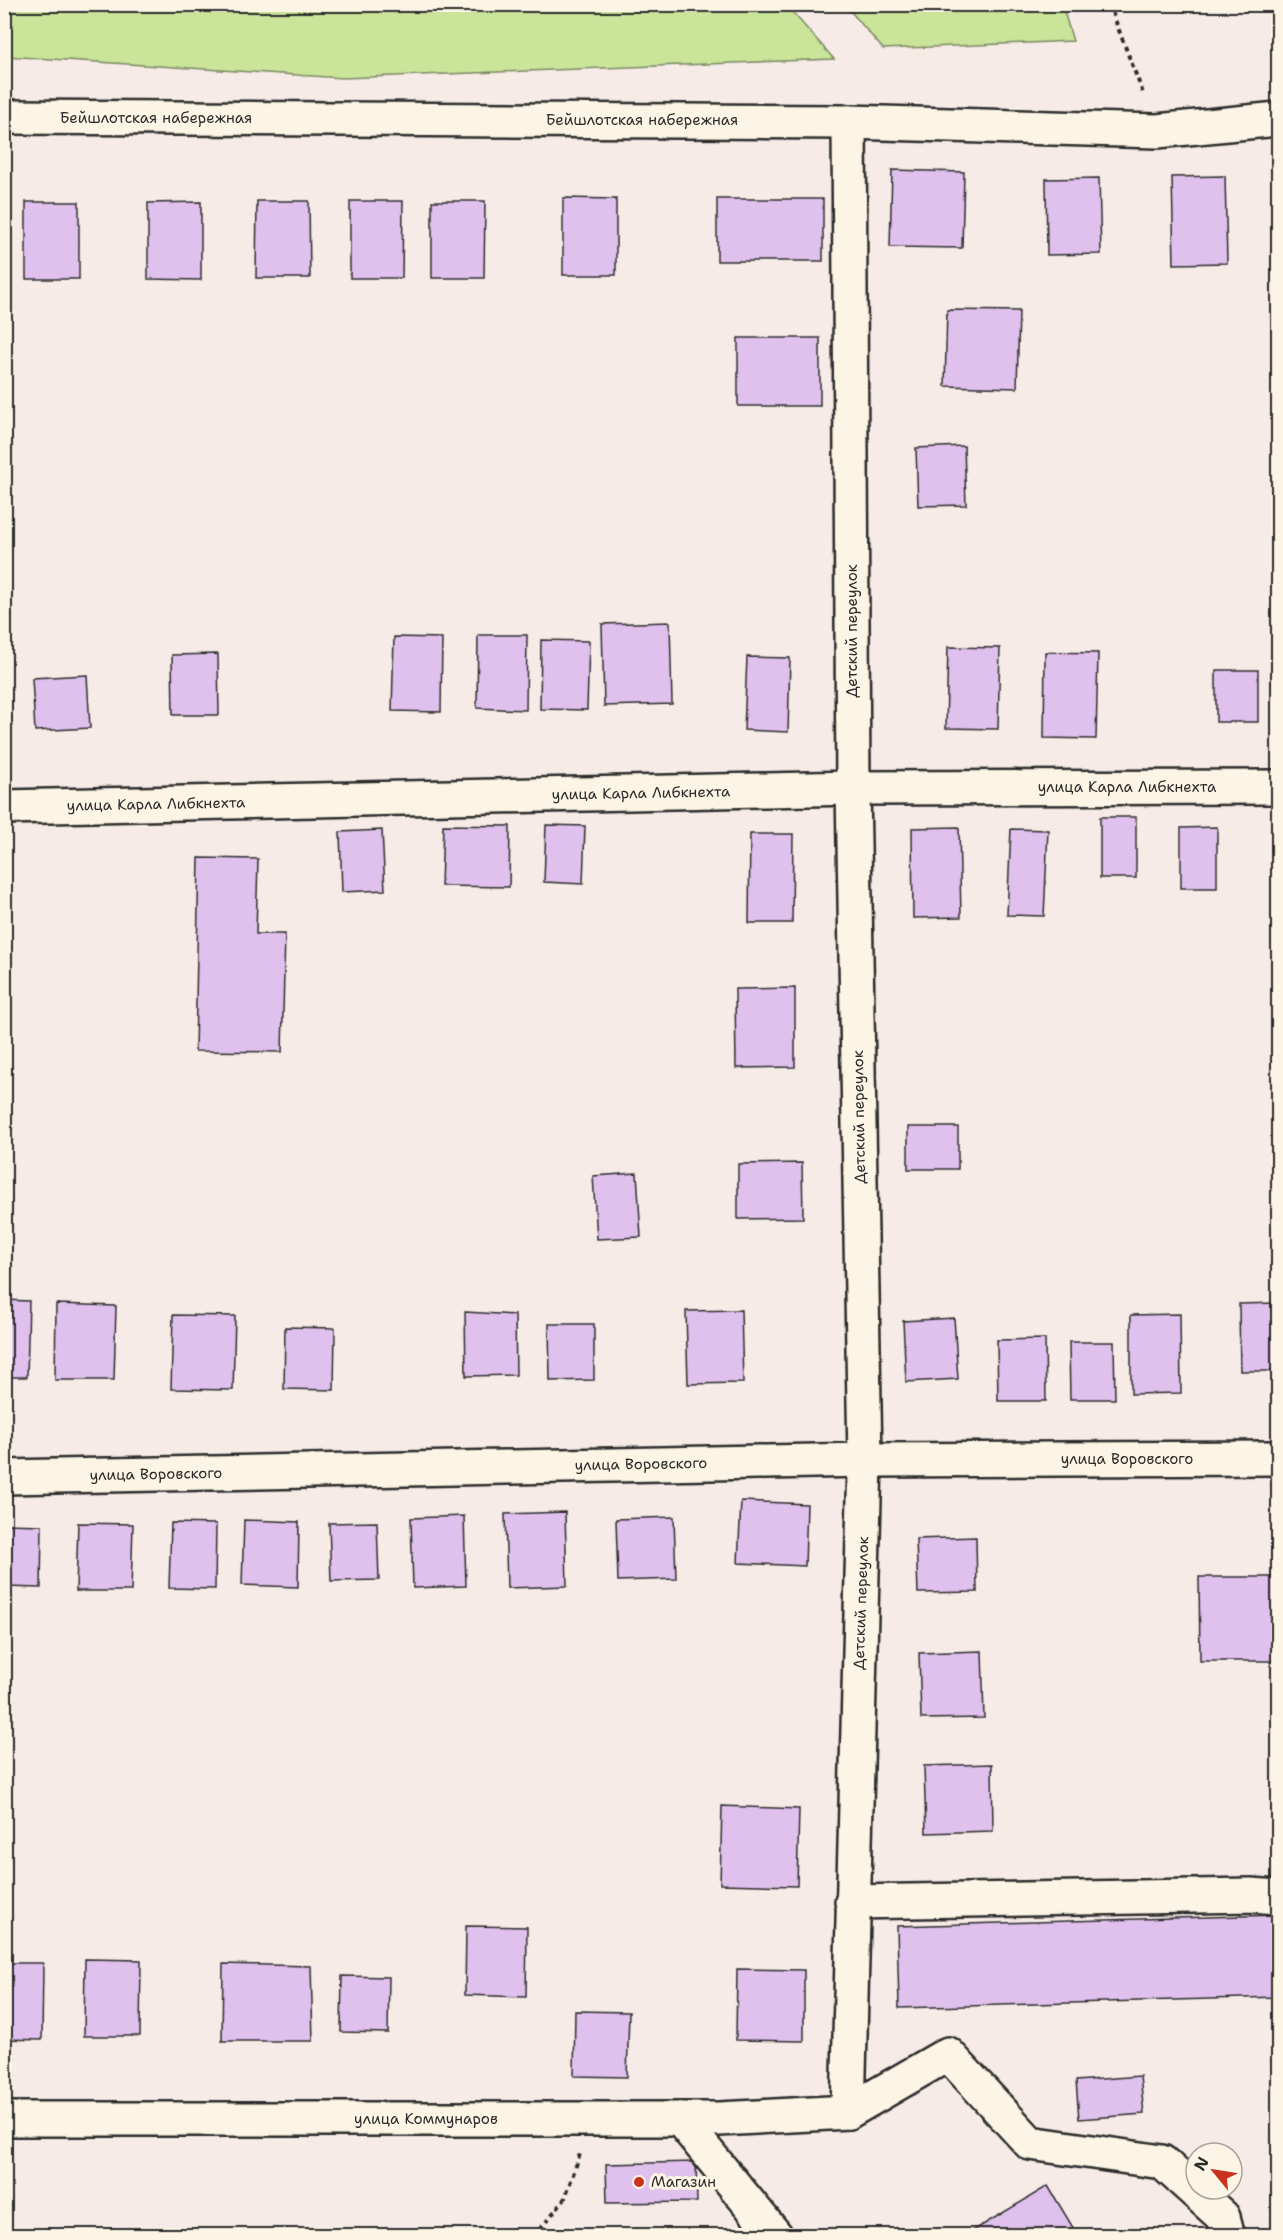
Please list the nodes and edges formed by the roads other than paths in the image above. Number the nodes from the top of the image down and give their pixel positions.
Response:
1 (4, 117) edge
2 (1278, 119) edge
3 (849, 122) junction
4 (1278, 787) edge
5 (853, 788) junction
6 (4, 807) edge
7 (1278, 1458) edge
8 (866, 1460) junction
9 (4, 1477) edge
10 (1278, 1897) edge
11 (852, 1902) junction
12 (848, 2112) junction
13 (4, 2119) edge
14 (680, 2119) junction
15 (776, 2235) edge
16 (1228, 2235) edge

1 - 3 street, Бейшлотская набережная
2 - 3 street, Бейшлотская набережная
3 - 5 street, Детский переулок
4 - 5 street, улица Карла Либкнехта
5 - 6 street, улица Карла Либкнехта
5 - 8 street, Детский переулок
7 - 8 street, улица Воровского
8 - 9 street, улица Воровского
8 - 11 street, Детский переулок
10 - 11 street
11 - 12 street, Детский переулок
12 - 14 street, улица Коммунаров
12 - 16 street
13 - 14 street, улица Коммунаров
14 - 15 street

